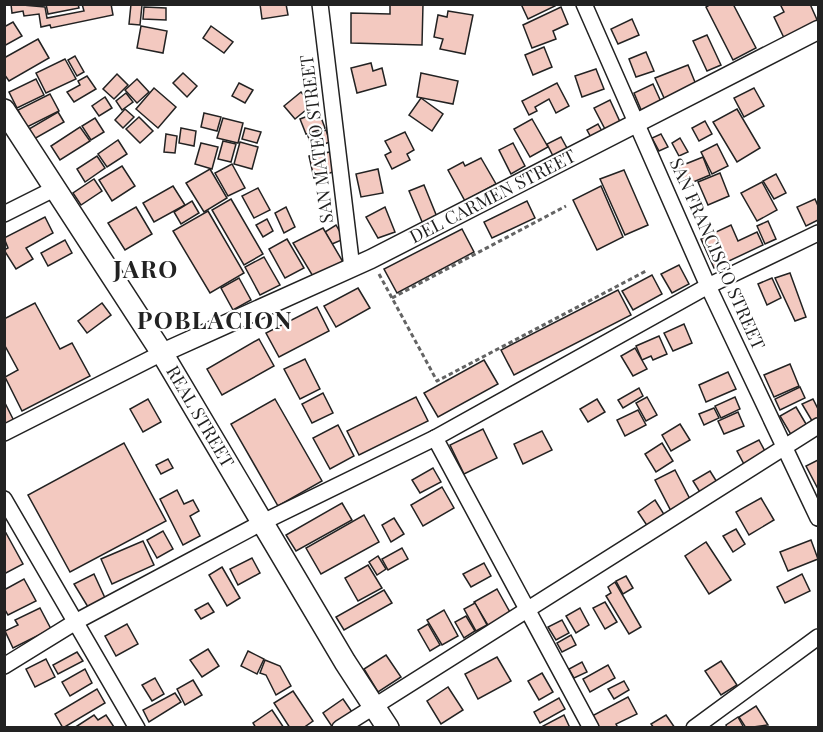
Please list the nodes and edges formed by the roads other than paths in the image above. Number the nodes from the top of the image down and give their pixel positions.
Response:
1 (320, 4) edge
2 (584, 4) edge
3 (819, 30) edge
4 (4, 110) edge
5 (637, 124) junction
6 (54, 189) junction
7 (4, 214) edge
8 (819, 233) edge
9 (352, 268) junction
10 (708, 286) junction
11 (162, 353) junction
12 (819, 426) edge
13 (4, 433) edge
14 (435, 438) junction
15 (784, 447) junction
16 (4, 499) edge
17 (819, 518) edge
18 (261, 523) junction
19 (528, 609) junction
20 (77, 621) junction
21 (819, 637) edge
22 (4, 666) edge
23 (375, 705) junction
24 (136, 728) edge
25 (340, 728) edge
26 (388, 728) edge
27 (591, 728) edge
28 (694, 728) edge

1 - 9 street, SAN MATEO STREET
2 - 5 street, SAN FRANCISCO STREET
3 - 5 street, DEL CARMEN STREET
4 - 6 main road, REAL STREET
5 - 9 street, DEL CARMEN STREET
5 - 10 street, SAN FRANCISCO STREET
6 - 7 street
6 - 11 main road, REAL STREET
8 - 10 street
9 - 11 street, DEL CARMEN STREET
10 - 14 street
10 - 15 street, SAN FRANCISCO STREET
11 - 13 street
11 - 18 main road, REAL STREET
12 - 15 street
14 - 18 street
14 - 19 street
15 - 17 street, SAN FRANCISCO STREET
15 - 19 street
16 - 20 street
18 - 20 street
18 - 23 main road, REAL STREET
19 - 23 street
19 - 27 street
20 - 22 street
20 - 24 street
21 - 28 street
23 - 25 street
23 - 26 main road, REAL STREET

